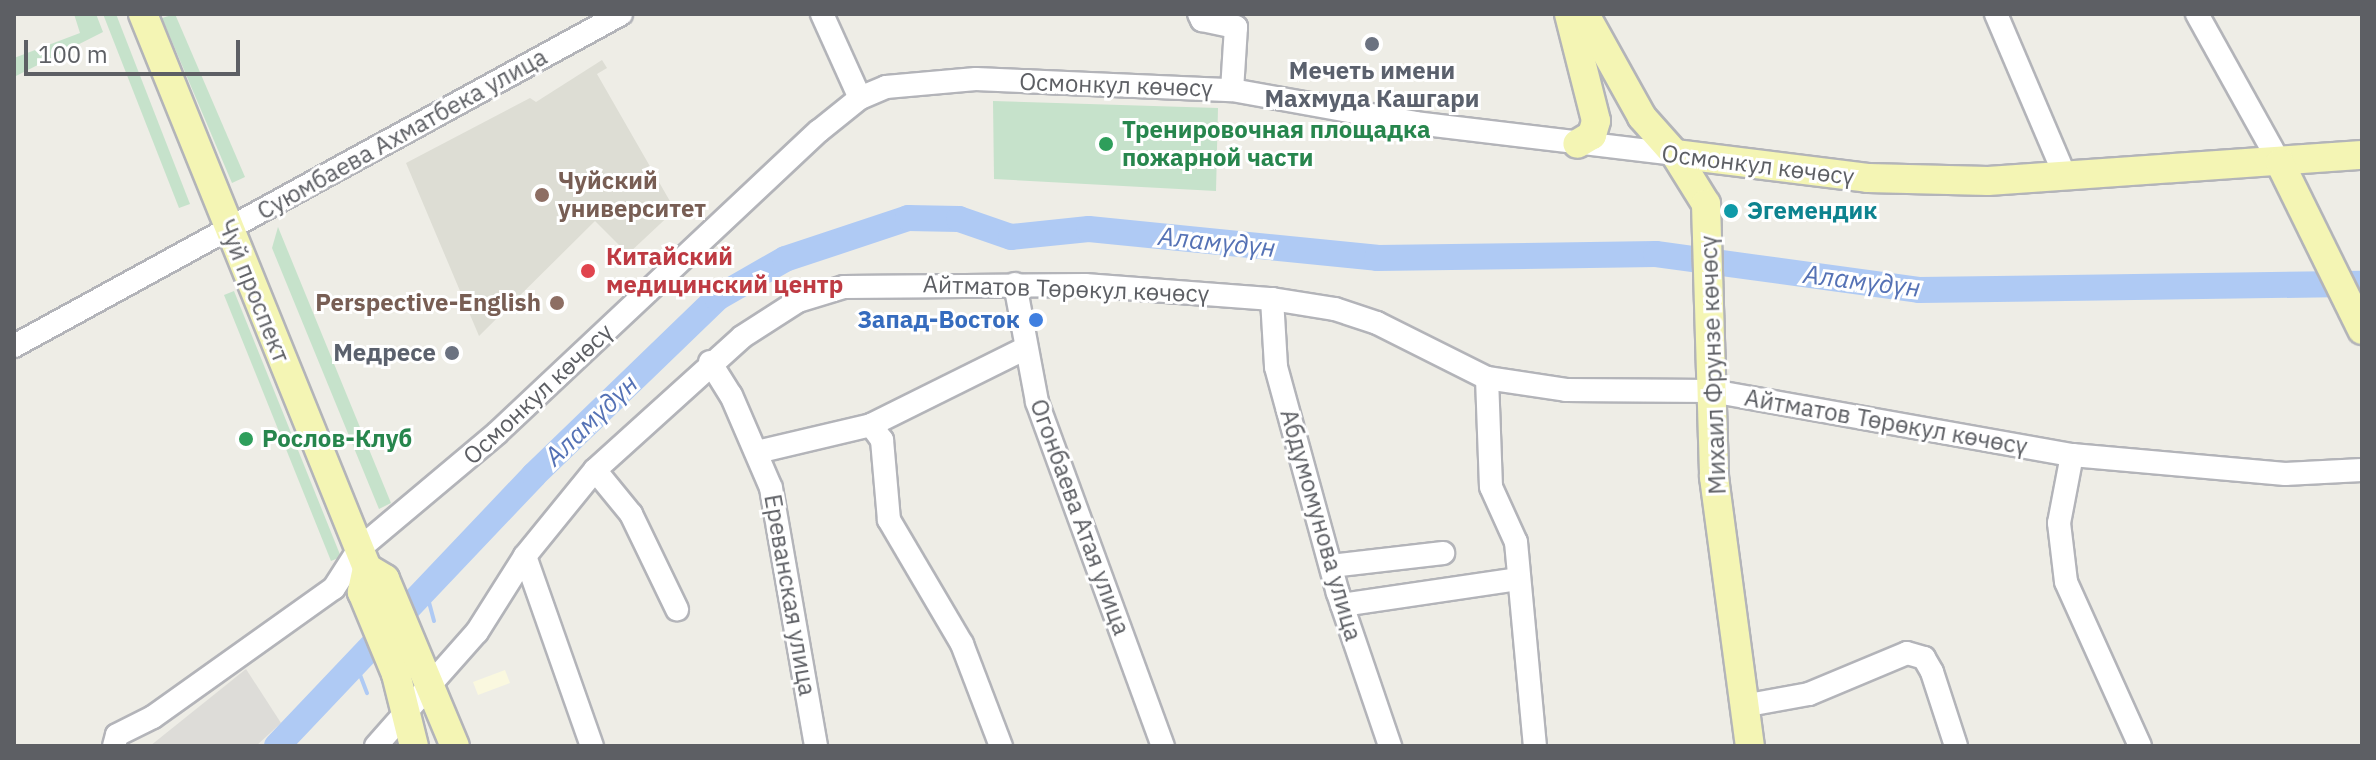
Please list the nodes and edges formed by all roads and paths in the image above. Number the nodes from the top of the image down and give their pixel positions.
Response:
1 (143, 14) edge
2 (621, 14) edge
3 (822, 14) edge
4 (1199, 14) edge
5 (1996, 14) edge
6 (2197, 14) edge
7 (1584, 15) edge
8 (1241, 20) edge
9 (1232, 90) junction
10 (860, 98) junction
11 (1577, 144) junction
12 (1675, 154) junction
13 (2362, 155) edge
14 (2280, 163) junction
15 (2065, 176) junction
16 (228, 229) junction
17 (1015, 284) junction
18 (1272, 299) junction
19 (2362, 330) edge
20 (14, 346) edge
21 (1026, 348) junction
22 (710, 362) junction
23 (1487, 378) junction
24 (1712, 391) junction
25 (871, 425) junction
26 (757, 452) junction
27 (2072, 455) junction
28 (595, 470) junction
29 (2362, 470) edge
30 (1443, 553) dead end
31 (525, 556) junction
32 (1331, 566) junction
33 (368, 572) junction
34 (1519, 579) junction
35 (1342, 605) junction
36 (677, 609) dead end
37 (430, 688) junction
38 (1743, 706) junction
39 (408, 712) junction
40 (114, 746) edge
41 (376, 746) edge
42 (414, 746) edge
43 (455, 746) edge
44 (592, 746) edge
45 (816, 746) edge
46 (1001, 746) edge
47 (1163, 746) edge
48 (1390, 746) edge
49 (1535, 746) edge
50 (1750, 746) edge
51 (1956, 746) edge
52 (2140, 746) edge

1 - 16 main road, Чуй проспект
2 - 16 street, Суюмбаева Ахматбека улица
3 - 10 street
4 - 8 street
5 - 15 street
6 - 14 street
7 - 11 main road, Михаил Фрунзе көчөсү
7 - 12 main road, Михаил Фрунзе көчөсү
8 - 9 street
9 - 10 street, Осмонкул көчөсү
9 - 11 street, Осмонкул көчөсү
10 - 33 street, Осмонкул көчөсү
11 - 12 street, Осмонкул көчөсү
12 - 15 main road, Осмонкул көчөсү
12 - 24 main road, Михаил Фрунзе көчөсү
13 - 14 main road, Осмонкул көчөсү
14 - 15 main road, Осмонкул көчөсү
14 - 19 main road
16 - 20 street, Суюмбаева Ахматбека улица
16 - 33 main road, Чуй проспект
17 - 18 street, Айтматов Төрөкул көчөсү
17 - 21 street, Огонбаева Атая улица
17 - 22 street, Айтматов Төрөкул көчөсү
18 - 23 street, Айтматов Төрөкул көчөсү
18 - 32 street, Абдумомунова улица
21 - 25 street
21 - 47 street, Огонбаева Атая улица
22 - 26 street, Ереванская улица
22 - 28 street, Айтматов Төрөкул көчөсү
23 - 24 street, Айтматов Төрөкул көчөсү
23 - 34 street
24 - 27 street, Айтматов Төрөкул көчөсү
24 - 38 main road, Михаил Фрунзе көчөсү
25 - 26 street
25 - 46 street
26 - 45 street, Ереванская улица
27 - 29 street, Айтматов Төрөкул көчөсү
27 - 52 street
28 - 31 street, Айтматов Төрөкул көчөсү
28 - 36 street
30 - 32 street
31 - 37 street, Айтматов Төрөкул көчөсү
31 - 44 street
32 - 35 street, Абдумомунова улица
33 - 37 main road, Чуй проспект
33 - 39 main road, Чуй проспект
33 - 40 street, Осмонкул көчөсү
34 - 35 street
34 - 49 street
35 - 48 street, Абдумомунова улица
37 - 39 street, Айтматов Төрөкул көчөсү
37 - 43 main road, Чуй проспект
38 - 50 main road, Михаил Фрунзе көчөсү
38 - 51 street
39 - 41 street, Айтматов Төрөкул көчөсү
39 - 42 main road, Чуй проспект

